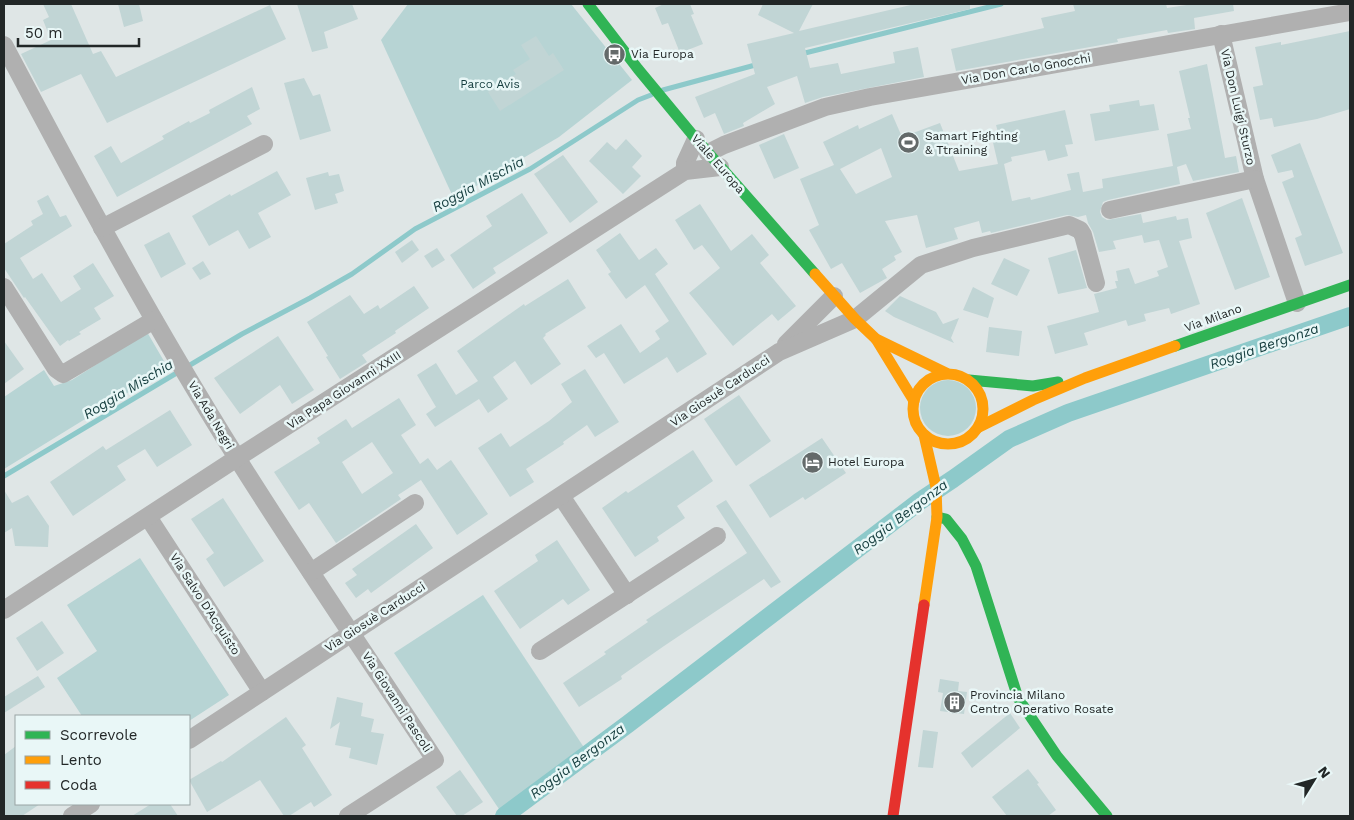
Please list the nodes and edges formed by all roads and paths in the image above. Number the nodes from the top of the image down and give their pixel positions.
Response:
1 (589, 4) edge
2 (1350, 12) edge
3 (1221, 34) junction
4 (4, 45) edge
5 (696, 139) junction
6 (264, 144) dead end
7 (708, 153) junction
8 (720, 167) junction
9 (685, 171) junction
10 (1255, 179) junction
11 (1110, 210) dead end
12 (102, 228) junction
13 (1096, 283) dead end
14 (1350, 284) edge
15 (4, 287) edge
16 (834, 296) junction
17 (1297, 303) junction
18 (855, 319) junction
19 (154, 320) junction
20 (876, 339) junction
21 (779, 352) junction
22 (946, 373) junction
23 (1086, 378) junction
24 (969, 380) junction
25 (914, 401) junction
26 (979, 427) junction
27 (924, 435) junction
28 (960, 442) junction
29 (237, 458) junction
30 (952, 458) dead end
31 (944, 472) dead end
32 (936, 487) junction
33 (561, 496) junction
34 (415, 504) dead end
35 (148, 517) junction
36 (937, 518) junction
37 (717, 536) dead end
38 (311, 572) junction
39 (626, 595) junction
40 (4, 610) edge
41 (351, 633) junction
42 (540, 651) dead end
43 (262, 692) junction
44 (190, 739) edge
45 (89, 805) edge
46 (72, 816) edge
47 (348, 816) edge
48 (893, 816) edge
49 (1108, 816) edge

1 - 5 street, Viale Europa
2 - 3 street, Via Don Carlo Gnocchi
3 - 7 street, Via Don Carlo Gnocchi
3 - 10 street, Via Don Luigi Sturzo
4 - 12 street, Via Ada Negri
5 - 7 street, Viale Europa
5 - 9 street
6 - 12 street
7 - 8 street, Viale Europa
8 - 9 street
8 - 16 street, Viale Europa
9 - 29 street, Via Papa Giovanni XXIII
10 - 11 street, Via Don Luigi Sturzo
10 - 17 street, Via Don Luigi Sturzo
12 - 19 street, Via Ada Negri
13 - 18 street
14 - 17 street, Via Milano
15 - 19 street
16 - 18 street, Viale Europa
16 - 21 street, Via Giosuè Carducci
17 - 23 street, Via Milano
18 - 20 street, Viale Europa
18 - 21 street, Via Giosuè Carducci
19 - 29 street, Via Ada Negri
20 - 22 street, Viale Europa
20 - 25 street, Viale Europa
21 - 33 street, Via Giosuè Carducci
22 - 24 street
22 - 25 street
23 - 24 street, Via Milano
23 - 26 street, Via Milano
24 - 26 street
25 - 27 street
26 - 28 street
27 - 28 street
27 - 32 street
28 - 30 street
29 - 35 street, Via Papa Giovanni XXIII
29 - 38 street, Via Ada Negri
31 - 32 street
32 - 36 street
33 - 39 street
33 - 41 street, Via Giosuè Carducci
34 - 38 street
35 - 40 street, Via Papa Giovanni XXIII
35 - 43 street, Via Salvo D'Acquisto
36 - 48 street
36 - 49 street
37 - 39 street
38 - 41 street, Via Ada Negri
39 - 42 street
41 - 43 street, Via Giosuè Carducci
41 - 47 street, Via Giovanni Pascoli
43 - 44 street, Via Giosuè Carducci
45 - 46 street

